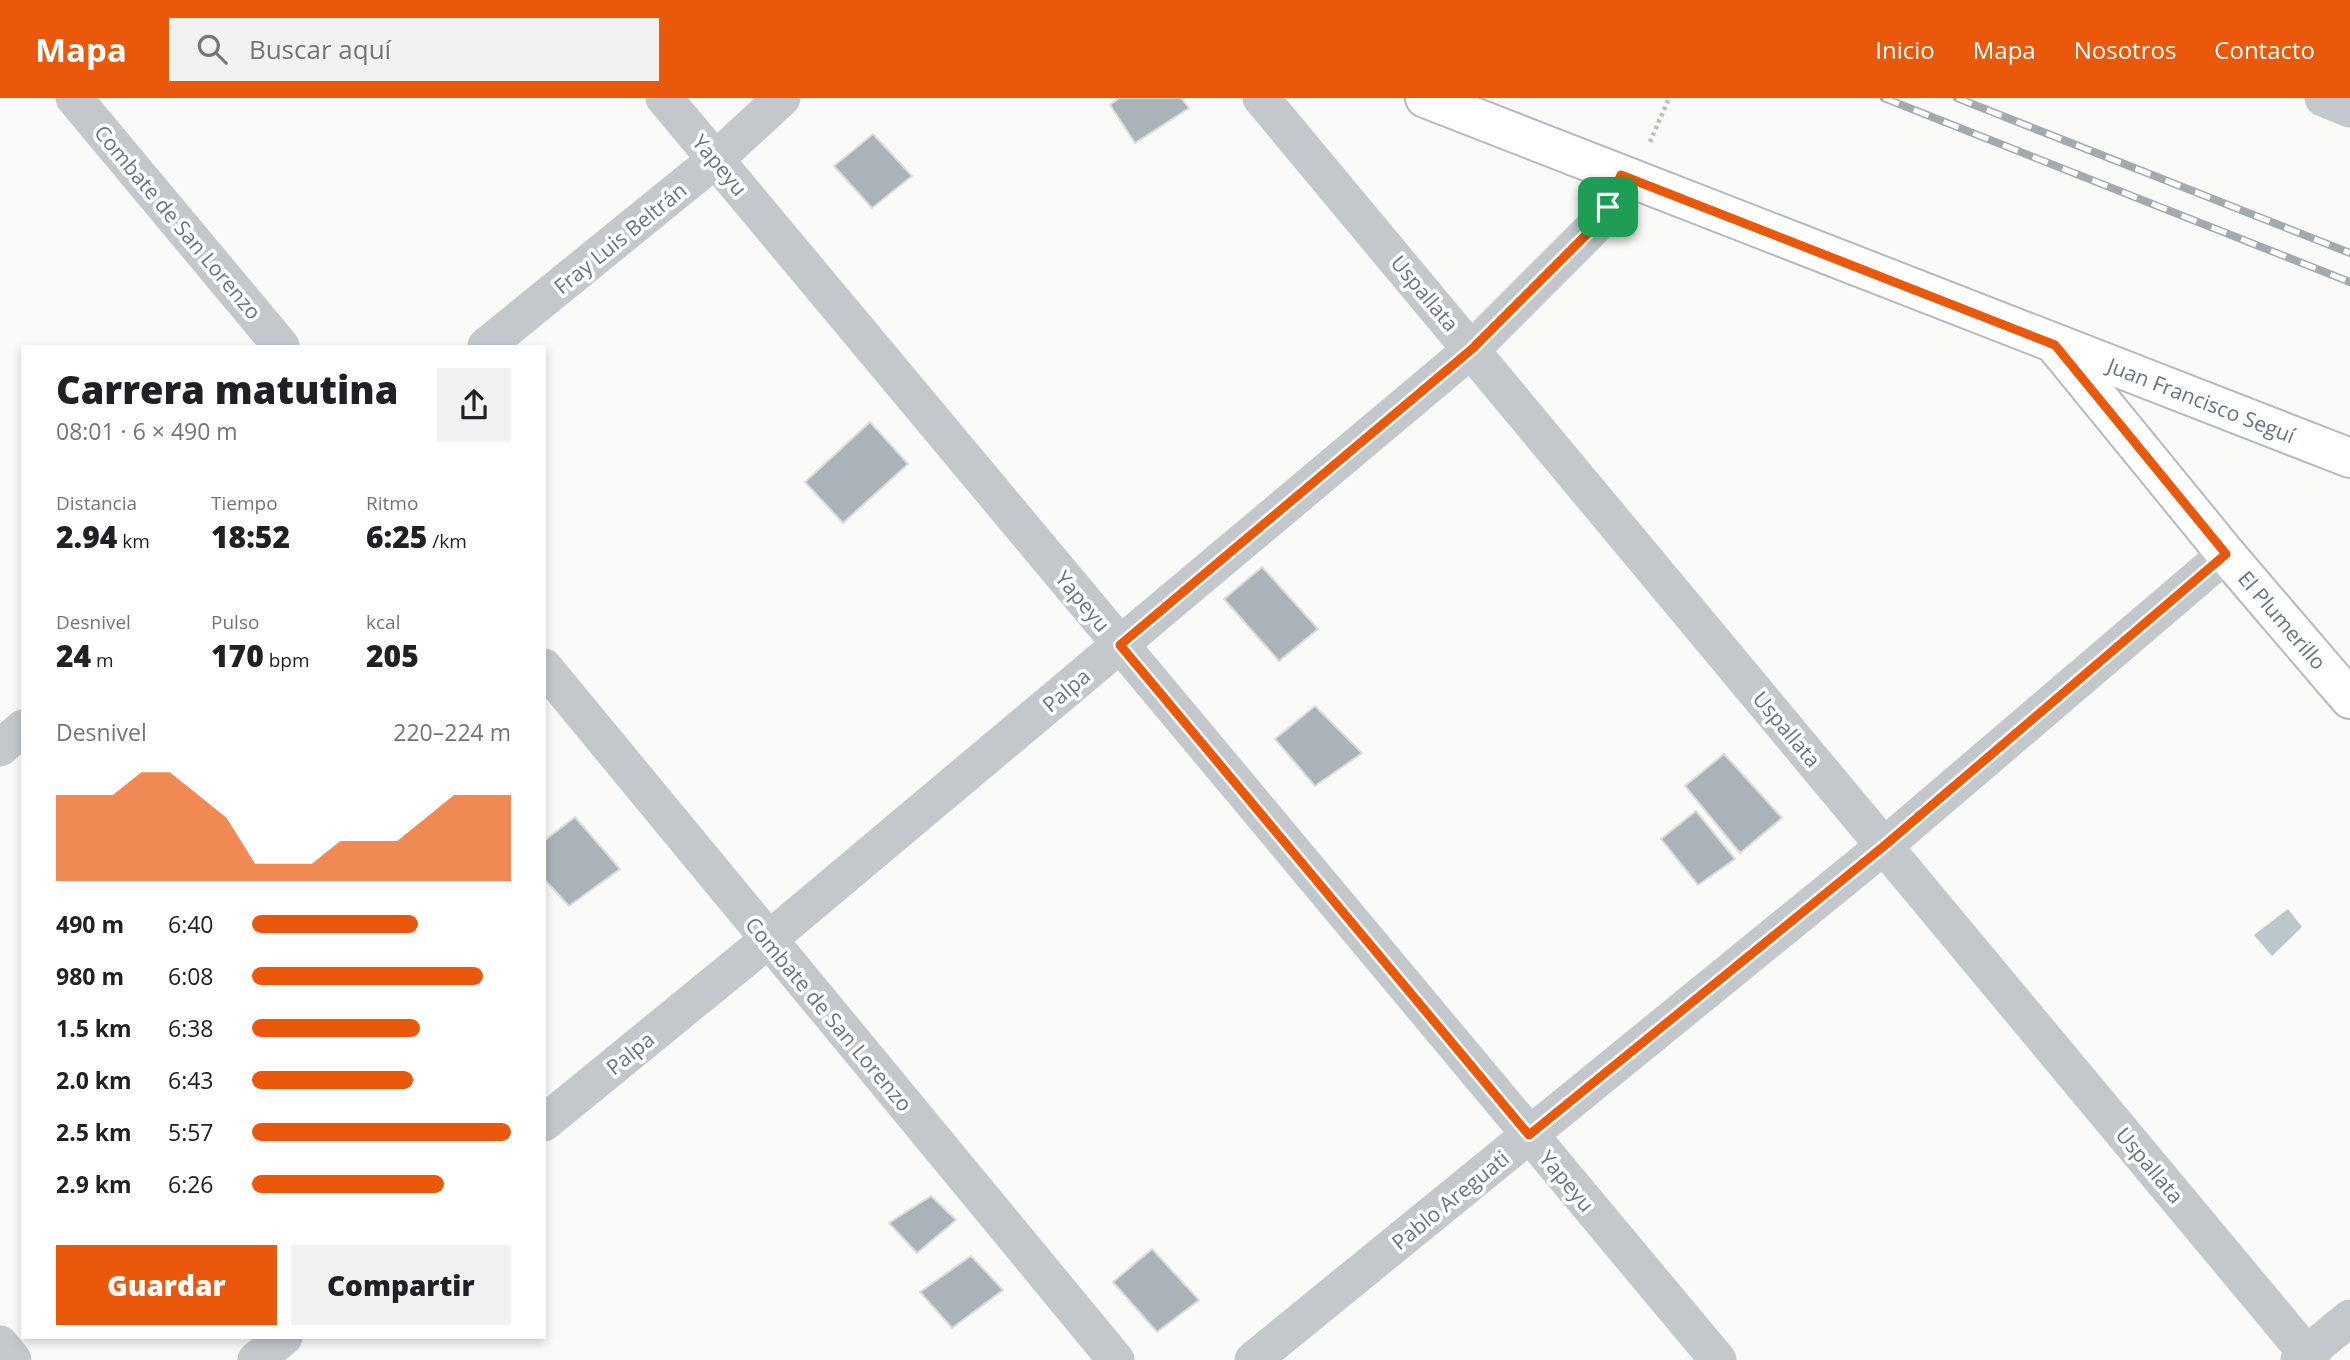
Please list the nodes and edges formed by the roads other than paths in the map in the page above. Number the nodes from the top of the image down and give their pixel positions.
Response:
1 (74, 98) edge
2 (664, 98) edge
3 (782, 98) edge
4 (1261, 98) edge
5 (1425, 98) edge
6 (2323, 98) edge
7 (2350, 109) edge
8 (715, 160) junction
9 (1621, 175) junction
10 (280, 345) edge
11 (487, 345) edge
12 (2055, 345) junction
13 (1472, 349) junction
14 (2350, 458) edge
15 (2226, 554) junction
16 (1120, 645) junction
17 (546, 669) edge
18 (2350, 699) edge
19 (21, 730) edge
20 (0, 748) edge
21 (1884, 846) junction
22 (768, 940) junction
23 (546, 1122) edge
24 (1529, 1135) junction
25 (2350, 1318) edge
26 (282, 1339) edge
27 (0, 1344) edge
28 (2306, 1358) edge
29 (13, 1360) edge
30 (256, 1360) edge
31 (1116, 1360) edge
32 (1253, 1360) edge
33 (1718, 1360) edge

1 - 10 street, Combate de San Lorenzo
2 - 8 street, Yapeyu
3 - 8 street, Fray Luis Beltrán
4 - 13 street, Uspallata
5 - 9 street, Juan Francisco Seguí
6 - 7 street
8 - 11 street, Fray Luis Beltrán
8 - 16 street, Yapeyu
9 - 12 street, Juan Francisco Seguí
9 - 13 street, Palpa
12 - 14 street, Juan Francisco Seguí
12 - 15 street, El Plumerillo
13 - 16 street, Palpa
13 - 21 street, Uspallata
15 - 18 street, El Plumerillo
15 - 21 street, Pablo Areguati
16 - 22 street, Palpa
16 - 24 street, Yapeyu
17 - 22 street, Combate de San Lorenzo
19 - 20 street
21 - 24 street, Pablo Areguati
21 - 28 street, Uspallata
22 - 23 street, Palpa
22 - 31 street, Combate de San Lorenzo
24 - 32 street, Pablo Areguati
24 - 33 street, Yapeyu
25 - 28 street
26 - 30 street
27 - 29 street

